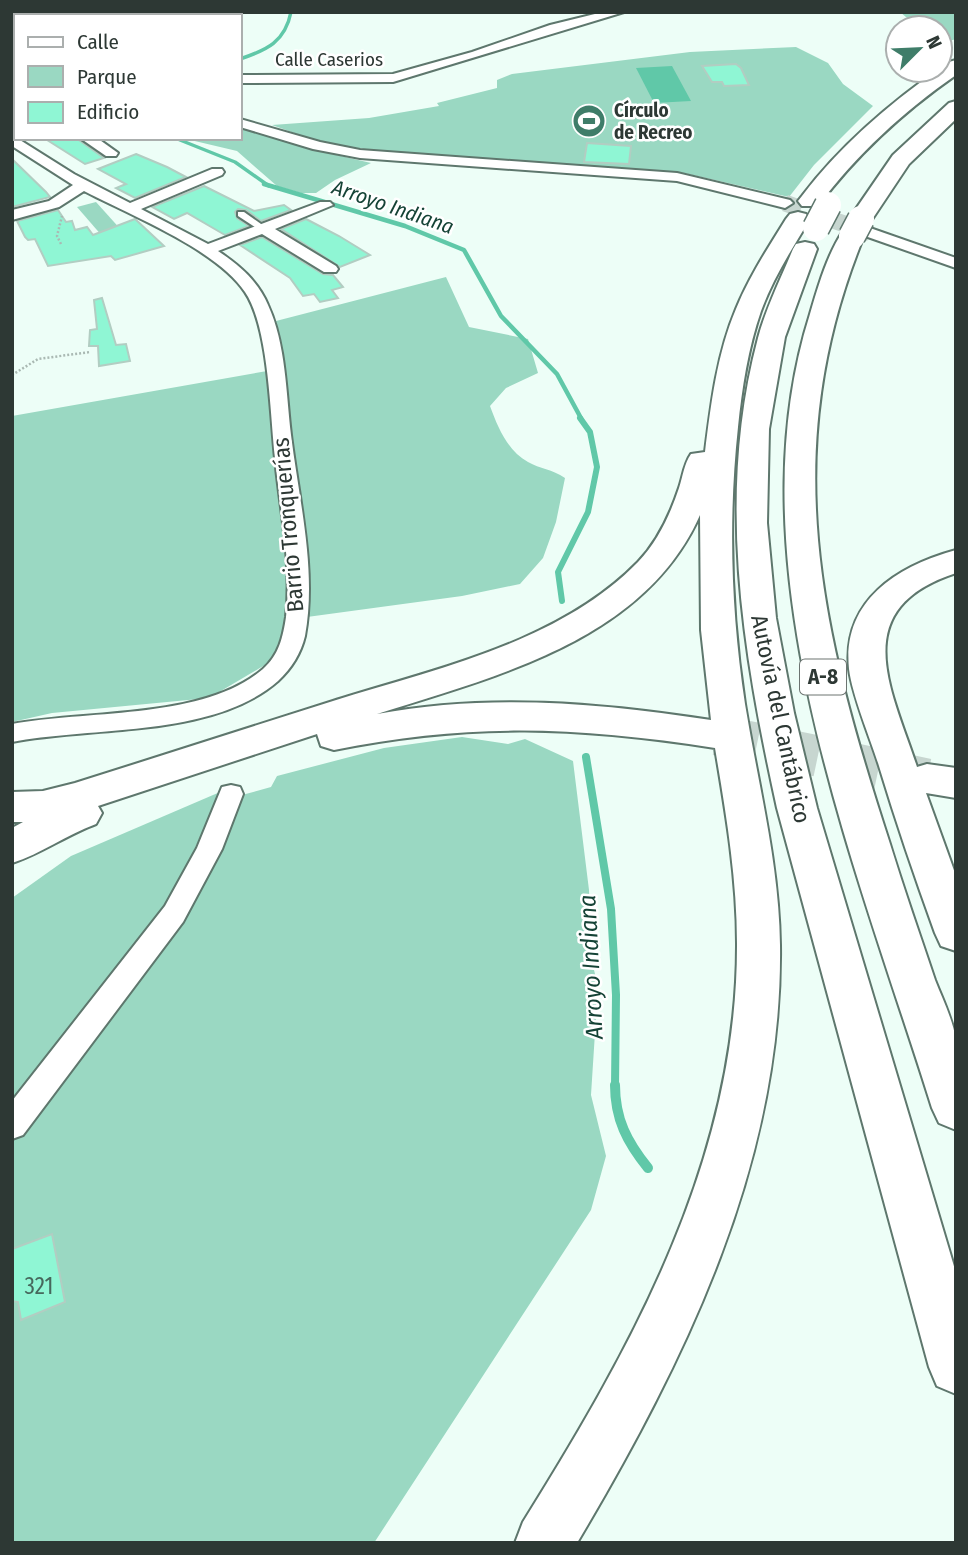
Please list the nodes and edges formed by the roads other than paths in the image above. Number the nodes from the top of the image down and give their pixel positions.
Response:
1 (618, 12) edge
2 (956, 66) edge
3 (956, 75) edge
4 (242, 79) edge
5 (956, 107) edge
6 (242, 124) edge
7 (12, 139) edge
8 (90, 140) edge
9 (19, 152) edge
10 (111, 153) dead end
11 (217, 173) dead end
12 (84, 185) junction
13 (326, 205) dead end
14 (130, 208) junction
15 (807, 211) junction
16 (241, 214) dead end
17 (12, 215) edge
18 (861, 229) junction
19 (267, 231) junction
20 (207, 250) junction
21 (956, 263) edge
22 (330, 269) dead end
23 (742, 328) junction
24 (956, 561) edge
25 (12, 733) edge
26 (717, 735) tunnel mouth
27 (231, 794) dead end
28 (12, 807) edge
29 (81, 813) junction
30 (12, 818) edge
31 (12, 847) edge
32 (956, 933) edge
33 (956, 1108) edge
34 (12, 1125) edge
35 (956, 1367) edge
36 (544, 1543) edge

1 - 4 street, Calle Caserios
2 - 15 main road
3 - 15 main road, Autovía del Cantábrico / A-8
5 - 18 main road, A-8
6 - 15 street
7 - 9 street, Barrio Tronquerías
8 - 10 street
9 - 12 street, Barrio Tronquerías
11 - 14 street
12 - 14 street, Barrio Tronquerías
12 - 17 street
13 - 19 street
14 - 20 street, Barrio Tronquerías
15 - 23 main road
15 - 35 main road, Autovía del Cantábrico / A-8
16 - 19 lane
18 - 21 street
18 - 33 main road, A-8
19 - 20 street
19 - 22 street
20 - 25 street, Barrio Tronquerías
23 - 28 main road
23 - 36 main road
24 - 32 main road
26 - 29 main road
27 - 34 street
29 - 30 main road
29 - 31 main road

